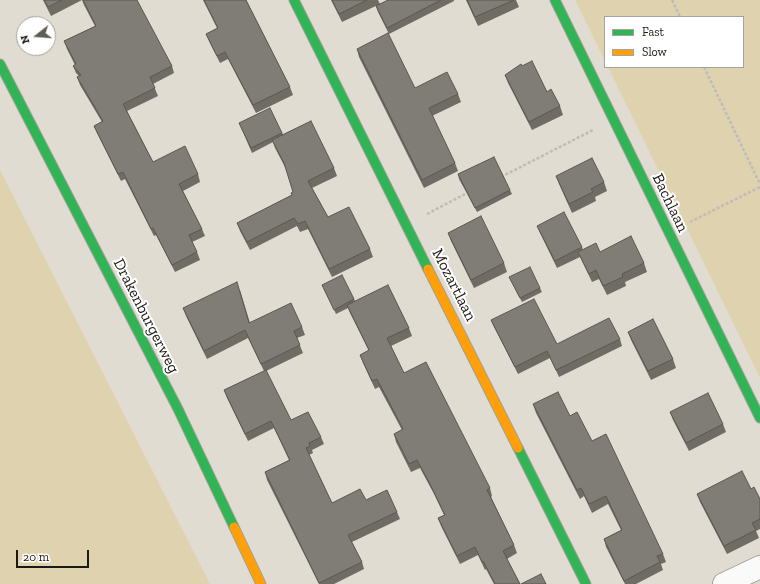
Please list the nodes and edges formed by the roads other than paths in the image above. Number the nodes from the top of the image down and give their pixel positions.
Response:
1 (294, 0) edge
2 (555, 0) edge
3 (0, 64) edge
4 (760, 418) edge
5 (760, 567) edge
6 (261, 584) edge
7 (586, 584) edge
8 (724, 584) edge

1 - 7 street, Mozartlaan
2 - 4 street, Bachlaan
3 - 6 street, Drakenburgerweg
5 - 8 street

